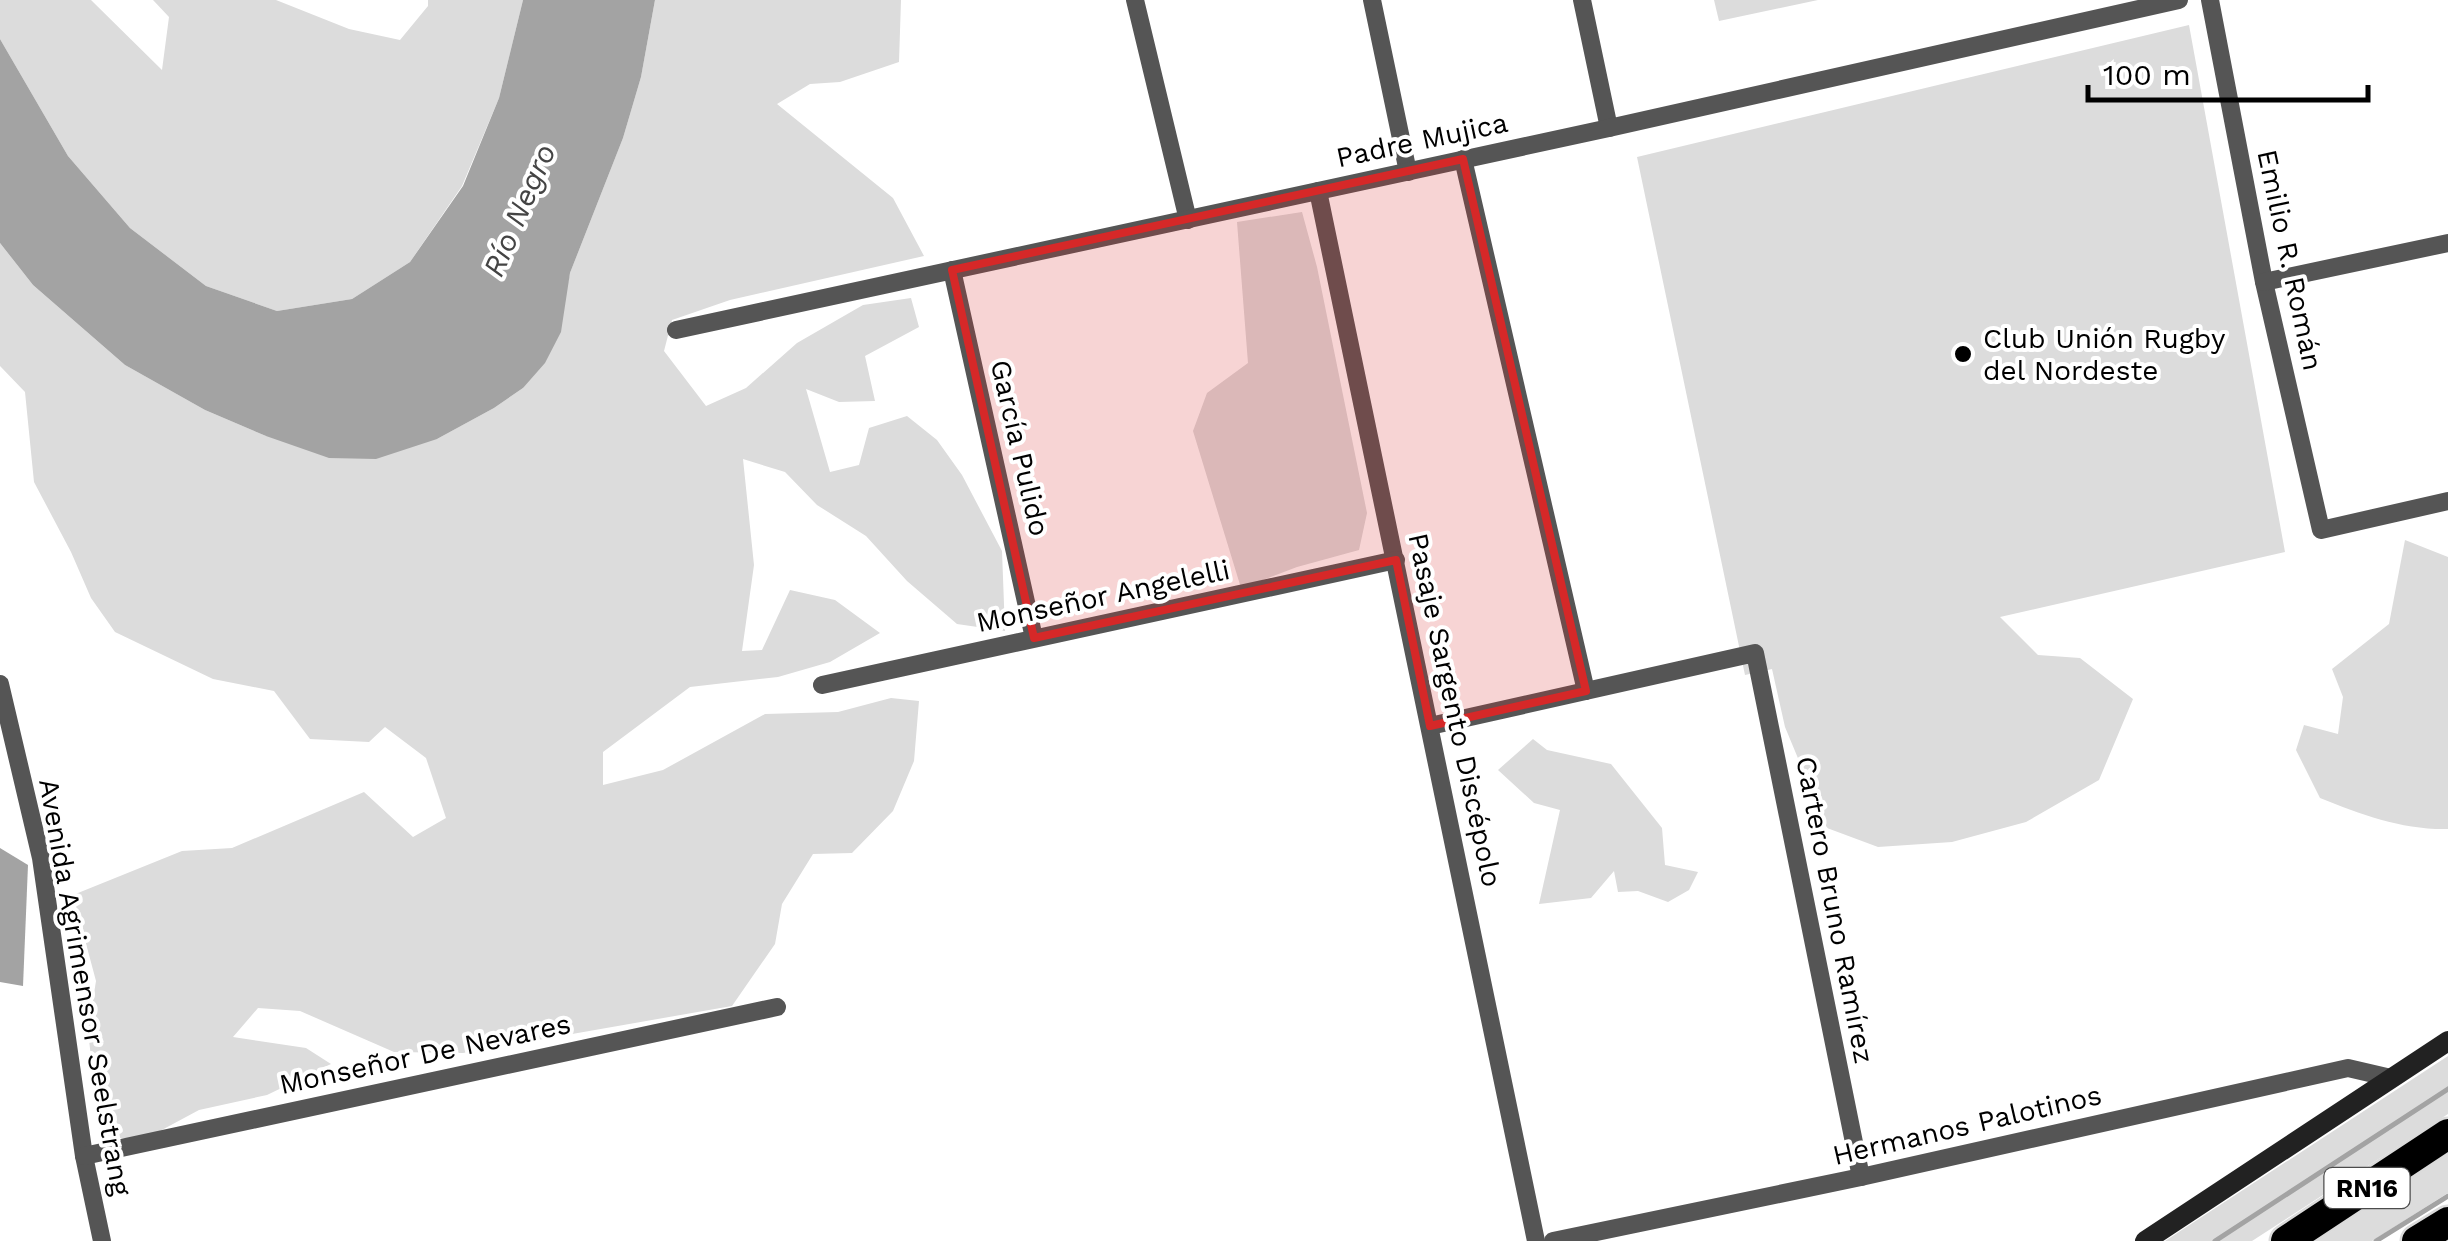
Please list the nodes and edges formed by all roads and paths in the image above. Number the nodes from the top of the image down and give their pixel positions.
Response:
1 (1135, 0) edge
2 (1372, 0) edge
3 (1582, 0) edge
4 (2180, 0) edge
5 (2210, 0) edge
6 (1610, 128) junction
7 (1463, 159) junction
8 (1408, 172) junction
9 (1318, 191) junction
10 (1188, 220) junction
11 (2448, 243) edge
12 (952, 270) junction
13 (2264, 282) junction
14 (676, 330) dead end
15 (2448, 501) edge
16 (1396, 560) junction
17 (1034, 638) junction
18 (0, 684) edge
19 (822, 685) dead end
20 (1586, 691) junction
21 (1430, 726) junction
22 (777, 1007) dead end
23 (2448, 1041) edge
24 (2392, 1078) junction
25 (2448, 1134) edge
26 (84, 1156) junction
27 (1861, 1177) junction
28 (2448, 1222) edge
29 (102, 1241) edge
30 (1536, 1241) edge
31 (1553, 1241) edge
32 (2145, 1241) edge
33 (2286, 1241) edge
34 (2416, 1241) edge

1 - 10 street
2 - 8 street
3 - 6 street
4 - 6 street, Padre Mujica
5 - 13 street, Emilio R. Román
6 - 7 street, Padre Mujica
7 - 8 street, Padre Mujica
7 - 20 street
8 - 9 street, Padre Mujica
9 - 10 street, Padre Mujica
9 - 16 street, Pasaje Sargento Discépolo
10 - 12 street, Padre Mujica
11 - 13 street
12 - 14 street, Padre Mujica
12 - 17 street, García Pulido
13 - 15 street, Emilio R. Román
16 - 17 street, Monseñor Angelelli
16 - 21 street, Pasaje Sargento Discépolo
17 - 19 street, Monseñor Angelelli
18 - 26 street, Avenida Agrimensor Seelstrang
20 - 21 street
20 - 27 street, Cartero Bruno Ramírez
21 - 30 street, Pasaje Sargento Discépolo
22 - 26 street, Monseñor De Nevares
23 - 24 street
24 - 27 street, Hermanos Palotinos
24 - 32 street
25 - 33 highway, RN16
26 - 29 street, Avenida Agrimensor Seelstrang
27 - 31 street, Hermanos Palotinos
28 - 34 highway, RN16

